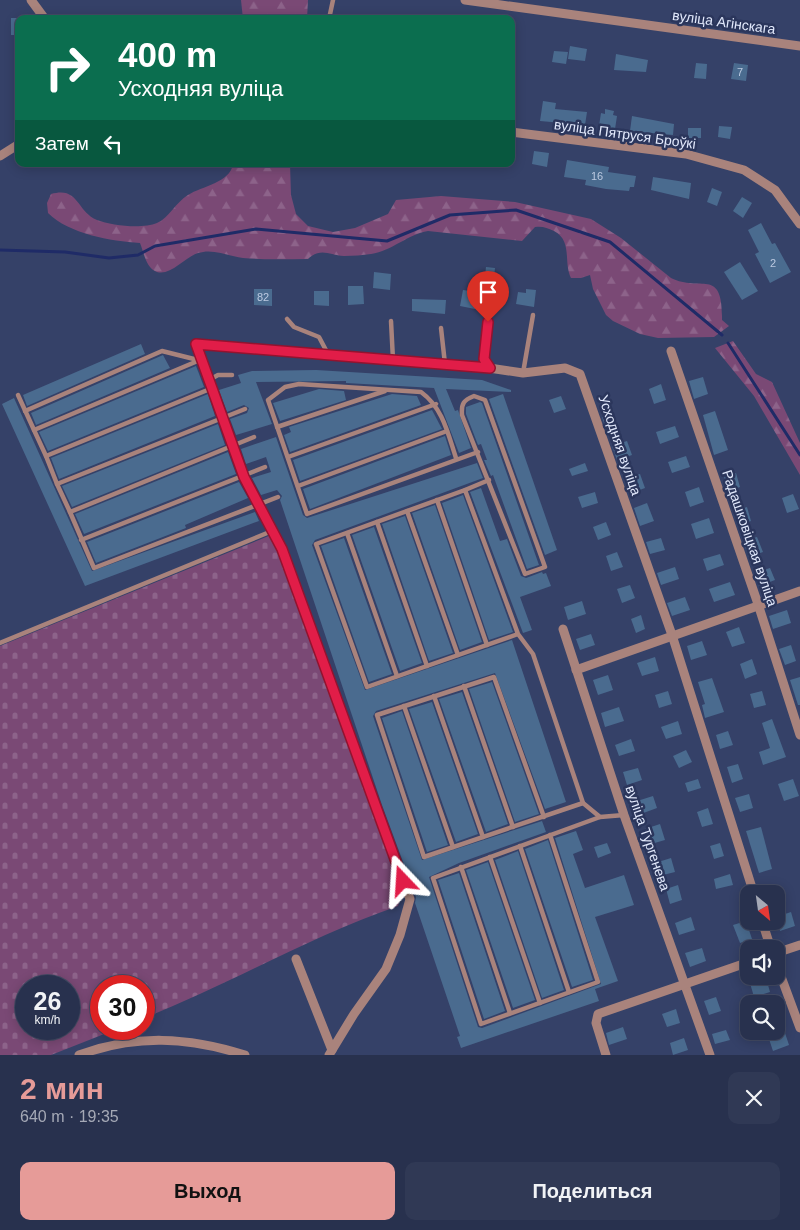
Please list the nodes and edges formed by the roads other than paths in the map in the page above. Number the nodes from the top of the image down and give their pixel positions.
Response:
1 (32, 0) edge
2 (332, 0) edge
3 (465, 0) edge
4 (41, 15) edge
5 (330, 15) edge
6 (800, 46) edge
7 (515, 133) edge
8 (15, 147) edge
9 (0, 156) edge
10 (800, 224) edge
11 (533, 315) dead end
12 (287, 319) dead end
13 (391, 321) dead end
14 (488, 322) dead end
15 (441, 328) dead end
16 (671, 351) dead end
17 (328, 355) junction
18 (200, 360) junction
19 (393, 362) junction
20 (445, 365) junction
21 (490, 368) junction
22 (523, 374) junction
23 (232, 375) dead end
24 (209, 384) junction
25 (387, 390) junction
26 (18, 395) dead end
27 (436, 404) junction
28 (245, 409) dead end
29 (25, 411) junction
30 (221, 419) junction
31 (277, 427) junction
32 (34, 430) junction
33 (447, 431) junction
34 (254, 437) dead end
35 (233, 446) junction
36 (478, 452) junction
37 (46, 456) junction
38 (288, 457) junction
39 (456, 458) junction
40 (265, 467) dead end
41 (244, 477) junction
42 (490, 480) junction
43 (57, 484) junction
44 (298, 486) junction
45 (465, 490) junction
46 (278, 497) dead end
47 (437, 500) junction
48 (258, 506) junction
49 (407, 510) junction
50 (70, 512) junction
51 (377, 522) junction
52 (273, 530) junction
53 (347, 533) junction
54 (81, 540) junction
55 (800, 591) edge
56 (758, 604) junction
57 (563, 629) dead end
58 (518, 634) junction
59 (672, 635) junction
60 (0, 643) edge
61 (487, 645) junction
62 (458, 655) junction
63 (427, 666) junction
64 (576, 670) junction
65 (396, 676) junction
66 (464, 686) junction
67 (434, 696) junction
68 (404, 706) junction
69 (800, 735) edge
70 (583, 804) junction
71 (624, 815) junction
72 (544, 817) junction
73 (600, 817) junction
74 (513, 827) junction
75 (550, 835) junction
76 (483, 837) junction
77 (520, 846) junction
78 (453, 847) junction
79 (490, 857) junction
80 (461, 867) junction
81 (751, 885) edge
82 (800, 945) edge
83 (785, 950) edge
84 (296, 959) dead end
85 (740, 965) edge
86 (685, 983) junction
87 (784, 985) edge
88 (569, 992) junction
89 (540, 1003) junction
90 (510, 1013) junction
91 (800, 1028) edge
92 (331, 1052) edge
93 (79, 1055) edge
94 (245, 1055) edge
95 (606, 1055) edge
96 (710, 1055) edge

1 - 4 street
2 - 5 lane
3 - 6 street, вуліца Агінскага
7 - 10 street, вуліца Пятруся Броўкі
8 - 9 street
11 - 22 lane
12 - 17 lane
13 - 19 lane
14 - 21 lane
15 - 20 lane
16 - 56 street, Радашковіцкая вуліца
17 - 18 street, Усходняя вуліца
17 - 19 street, Усходняя вуліца
18 - 24 street
18 - 29 lane
18 - 32 lane
19 - 20 street, Усходняя вуліца
20 - 21 street, Усходняя вуліца
21 - 22 street, Усходняя вуліца
22 - 59 street, Усходняя вуліца
23 - 24 lane
24 - 30 street
24 - 37 lane
25 - 27 lane
25 - 31 lane
25 - 31 lane
26 - 29 lane
27 - 33 lane
27 - 38 lane
28 - 30 lane
29 - 32 lane
30 - 35 street
30 - 43 lane
31 - 38 lane
32 - 37 lane
33 - 39 lane
33 - 44 lane
34 - 35 lane
35 - 41 street
35 - 50 lane
36 - 39 lane
36 - 42 lane
36 - 42 lane
37 - 43 lane
38 - 44 lane
39 - 44 lane
40 - 41 lane
41 - 48 street
41 - 54 lane
42 - 45 lane
43 - 50 lane
45 - 47 lane
45 - 58 lane
46 - 48 lane
47 - 49 lane
47 - 61 lane
48 - 52 street
48 - 54 lane
49 - 51 lane
49 - 62 lane
50 - 54 lane
51 - 53 lane
51 - 63 lane
52 - 60 lane
52 - 92 street
53 - 65 lane
53 - 65 lane
55 - 56 street
56 - 59 street
56 - 69 street, Радашковіцкая вуліца
57 - 64 street, вуліца Тургенева
58 - 61 lane
58 - 70 lane
59 - 64 street
59 - 81 street, Усходняя вуліца
61 - 62 lane
62 - 63 lane
63 - 65 lane
64 - 71 street, вуліца Тургенева
66 - 67 lane
66 - 72 lane
66 - 74 lane
67 - 68 lane
67 - 76 lane
68 - 78 lane
68 - 78 lane
70 - 72 lane
70 - 73 lane
71 - 73 lane
71 - 86 street, вуліца Тургенева
72 - 74 lane
73 - 75 lane
74 - 76 lane
75 - 77 lane
75 - 88 lane
76 - 78 lane
77 - 79 lane
77 - 88 lane
79 - 80 lane
79 - 89 lane
80 - 90 lane
80 - 90 lane
82 - 83 street
84 - 92 street
85 - 86 street
86 - 95 street
86 - 96 street, вуліца Тургенева
87 - 91 street
88 - 89 lane
89 - 90 lane
93 - 94 street

